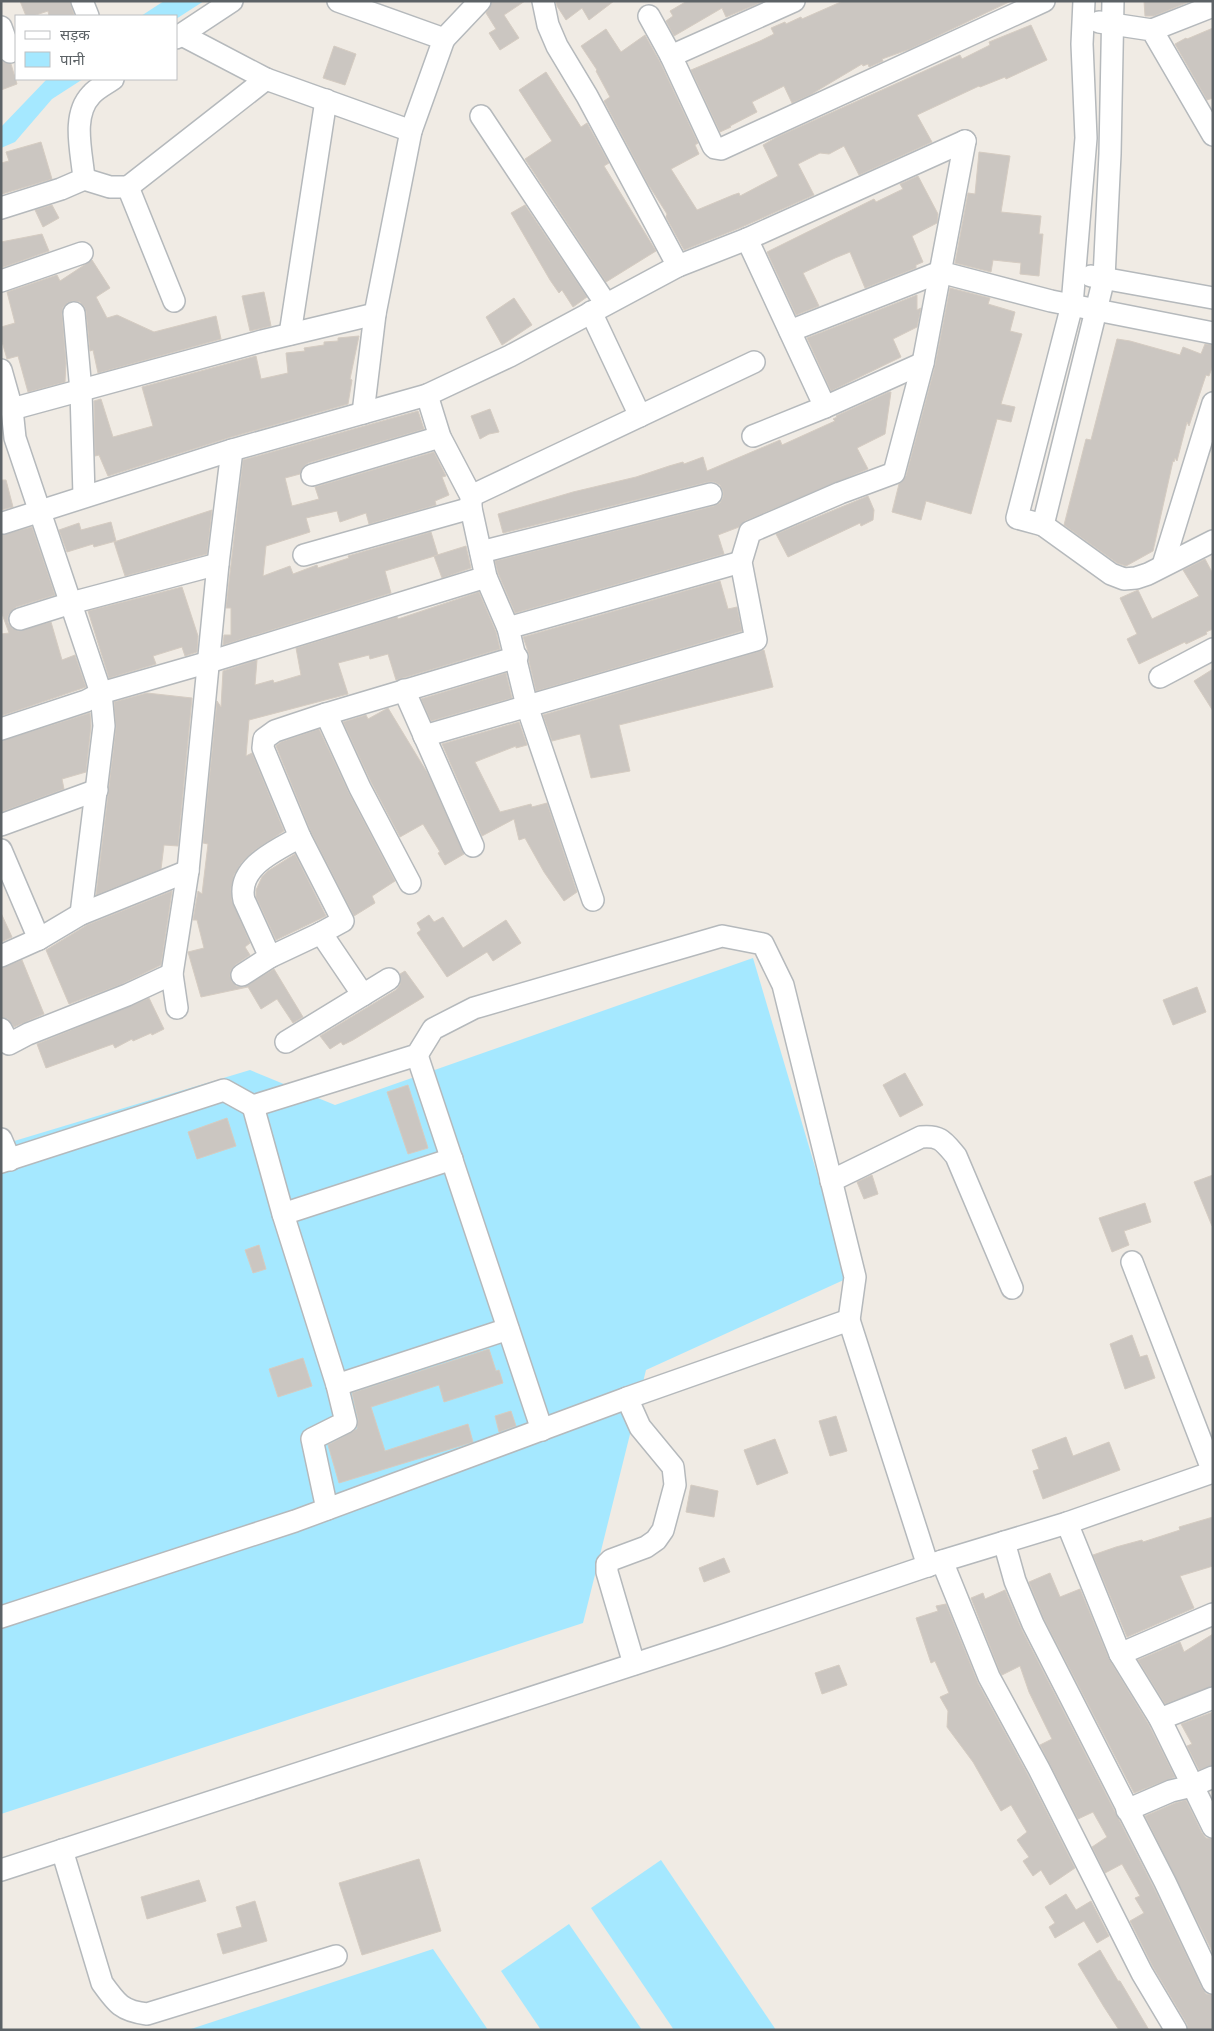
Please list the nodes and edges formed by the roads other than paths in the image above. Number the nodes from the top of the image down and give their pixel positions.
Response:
1 (82, 1) edge
2 (232, 1) edge
3 (338, 1) edge
4 (480, 1) edge
5 (543, 1) edge
6 (794, 1) edge
7 (1044, 1) edge
8 (1113, 1) edge
9 (1213, 6) edge
10 (1083, 10) edge
11 (88, 15) edge
12 (649, 16) dead end
13 (1112, 24) junction
14 (1, 27) edge
15 (1152, 30) junction
16 (179, 37) edge
17 (444, 38) junction
18 (10, 52) dead end
19 (671, 56) junction
20 (266, 79) junction
21 (112, 80) edge
22 (326, 100) junction
23 (1206, 110) edge
24 (481, 116) dead end
25 (410, 131) junction
26 (1213, 135) edge
27 (84, 179) junction
28 (128, 187) junction
29 (1, 208) edge
30 (747, 239) junction
31 (82, 253) dead end
32 (678, 266) junction
33 (940, 272) junction
34 (1076, 273) junction
35 (1104, 278) junction
36 (1, 281) edge
37 (1213, 298) edge
38 (174, 301) dead end
39 (1072, 305) junction
40 (598, 308) junction
41 (1097, 310) junction
42 (74, 314) dead end
43 (375, 314) junction
44 (790, 331) junction
45 (1213, 333) edge
46 (290, 334) junction
47 (754, 362) dead end
48 (923, 363) junction
49 (1, 370) edge
50 (81, 391) junction
51 (427, 394) junction
52 (1213, 403) edge
53 (825, 407) junction
54 (12, 409) junction
55 (363, 413) junction
56 (640, 416) junction
57 (754, 436) dead end
58 (440, 438) junction
59 (8, 440) edge
60 (1207, 443) edge
61 (232, 450) junction
62 (312, 475) dead end
63 (711, 494) dead end
64 (84, 496) junction
65 (471, 502) junction
66 (41, 512) junction
67 (3, 523) dead end
68 (1043, 525) junction
69 (1213, 541) edge
70 (481, 552) junction
71 (304, 555) dead end
72 (741, 562) junction
73 (218, 564) junction
74 (1163, 565) junction
75 (486, 577) junction
76 (71, 603) junction
77 (20, 619) dead end
78 (508, 628) junction
79 (1213, 648) edge
80 (516, 658) junction
81 (209, 662) junction
82 (1160, 676) dead end
83 (404, 690) junction
84 (101, 693) junction
85 (528, 706) junction
86 (326, 714) junction
87 (1, 729) edge
88 (424, 736) junction
89 (98, 790) junction
90 (1, 825) edge
91 (300, 837) junction
92 (473, 846) dead end
93 (1, 850) edge
94 (188, 871) junction
95 (410, 883) dead end
96 (593, 900) dead end
97 (81, 914) junction
98 (320, 933) junction
99 (39, 939) junction
100 (1, 956) edge
101 (270, 957) junction
102 (172, 974) junction
103 (242, 975) dead end
104 (389, 979) dead end
105 (363, 995) junction
106 (177, 1008) dead end
107 (1, 1029) edge
108 (286, 1042) dead end
109 (417, 1055) junction
110 (253, 1106) junction
111 (1, 1139) edge
112 (452, 1160) junction
113 (6, 1161) edge
114 (831, 1181) junction
115 (283, 1214) junction
116 (1132, 1262) dead end
117 (1012, 1288) dead end
118 (849, 1320) junction
119 (508, 1329) junction
120 (337, 1384) junction
121 (627, 1398) junction
122 (542, 1430) junction
123 (1213, 1472) edge
124 (327, 1509) junction
125 (1067, 1523) junction
126 (1004, 1542) junction
127 (935, 1564) junction
128 (1213, 1614) edge
129 (1, 1618) edge
130 (1120, 1654) junction
131 (634, 1664) junction
132 (1213, 1698) edge
133 (1160, 1719) junction
134 (1213, 1777) edge
135 (1192, 1786) junction
136 (1127, 1810) junction
137 (1213, 1827) edge
138 (62, 1850) junction
139 (1, 1870) edge
140 (336, 1956) dead end
141 (1213, 1984) edge
142 (1176, 2030) edge

1 - 11 street
2 - 16 street
3 - 17 street
4 - 17 street
5 - 32 street
6 - 19 street
7 - 19 street
8 - 13 street
9 - 15 street
10 - 13 street
10 - 34 street
12 - 19 street
13 - 15 street
13 - 35 street
14 - 18 street
15 - 23 street
16 - 20 street
17 - 25 street
20 - 22 street
20 - 28 street
21 - 27 street
22 - 25 street
22 - 46 street
23 - 26 street
24 - 40 street
25 - 43 street
27 - 28 street
27 - 29 street
28 - 38 street
30 - 32 street
30 - 33 street
30 - 44 street
31 - 36 street
32 - 40 street
33 - 39 street
33 - 44 street
33 - 48 street
34 - 35 street
34 - 39 street
35 - 37 street
35 - 41 street
39 - 41 street
39 - 68 street
40 - 51 street
40 - 56 street
41 - 45 street
41 - 68 street
42 - 50 street
43 - 46 street
43 - 55 street
44 - 53 street
46 - 50 street
47 - 56 street
48 - 53 street
48 - 72 street
49 - 54 street
50 - 54 street
50 - 64 street
51 - 55 street
51 - 58 street
52 - 60 street
53 - 57 street
54 - 59 street
55 - 61 street
56 - 65 street
58 - 62 street
58 - 65 street
59 - 66 street
60 - 74 street
61 - 64 street
61 - 73 street
63 - 70 street
64 - 66 street
65 - 70 street
65 - 71 street
66 - 67 street
66 - 76 street
68 - 74 street
69 - 74 street
70 - 75 street
72 - 78 street
72 - 85 street
73 - 76 street
73 - 81 street
75 - 78 street
75 - 81 street
76 - 77 street
76 - 84 street
78 - 80 street
79 - 82 street
80 - 83 street
80 - 85 street
81 - 84 street
81 - 94 street
83 - 86 street
83 - 88 street
84 - 87 street
84 - 89 street
85 - 88 street
85 - 96 street
86 - 91 street
86 - 95 street
88 - 92 street
89 - 90 street
89 - 97 street
91 - 98 street
91 - 101 street
93 - 99 street
94 - 97 street
94 - 102 street
97 - 99 street
98 - 101 street
98 - 105 street
99 - 100 street
101 - 103 street
102 - 106 street
102 - 107 street
104 - 105 street
105 - 108 street
109 - 110 street
109 - 112 street
109 - 114 street
110 - 113 street
110 - 115 street
111 - 113 street
112 - 115 street
112 - 119 street
114 - 117 street
114 - 118 street
115 - 120 street
116 - 123 street
118 - 121 street
118 - 127 street
119 - 120 street
119 - 122 street
120 - 124 street
121 - 122 street
121 - 131 street
122 - 124 street
123 - 125 street
124 - 129 street
125 - 126 street
125 - 130 street
126 - 127 street
126 - 136 street
127 - 131 street
127 - 142 street
128 - 130 street
130 - 133 street
131 - 138 street
132 - 133 street
133 - 135 street
134 - 135 street
135 - 136 street
135 - 137 street
136 - 141 street
138 - 139 street
138 - 140 street

